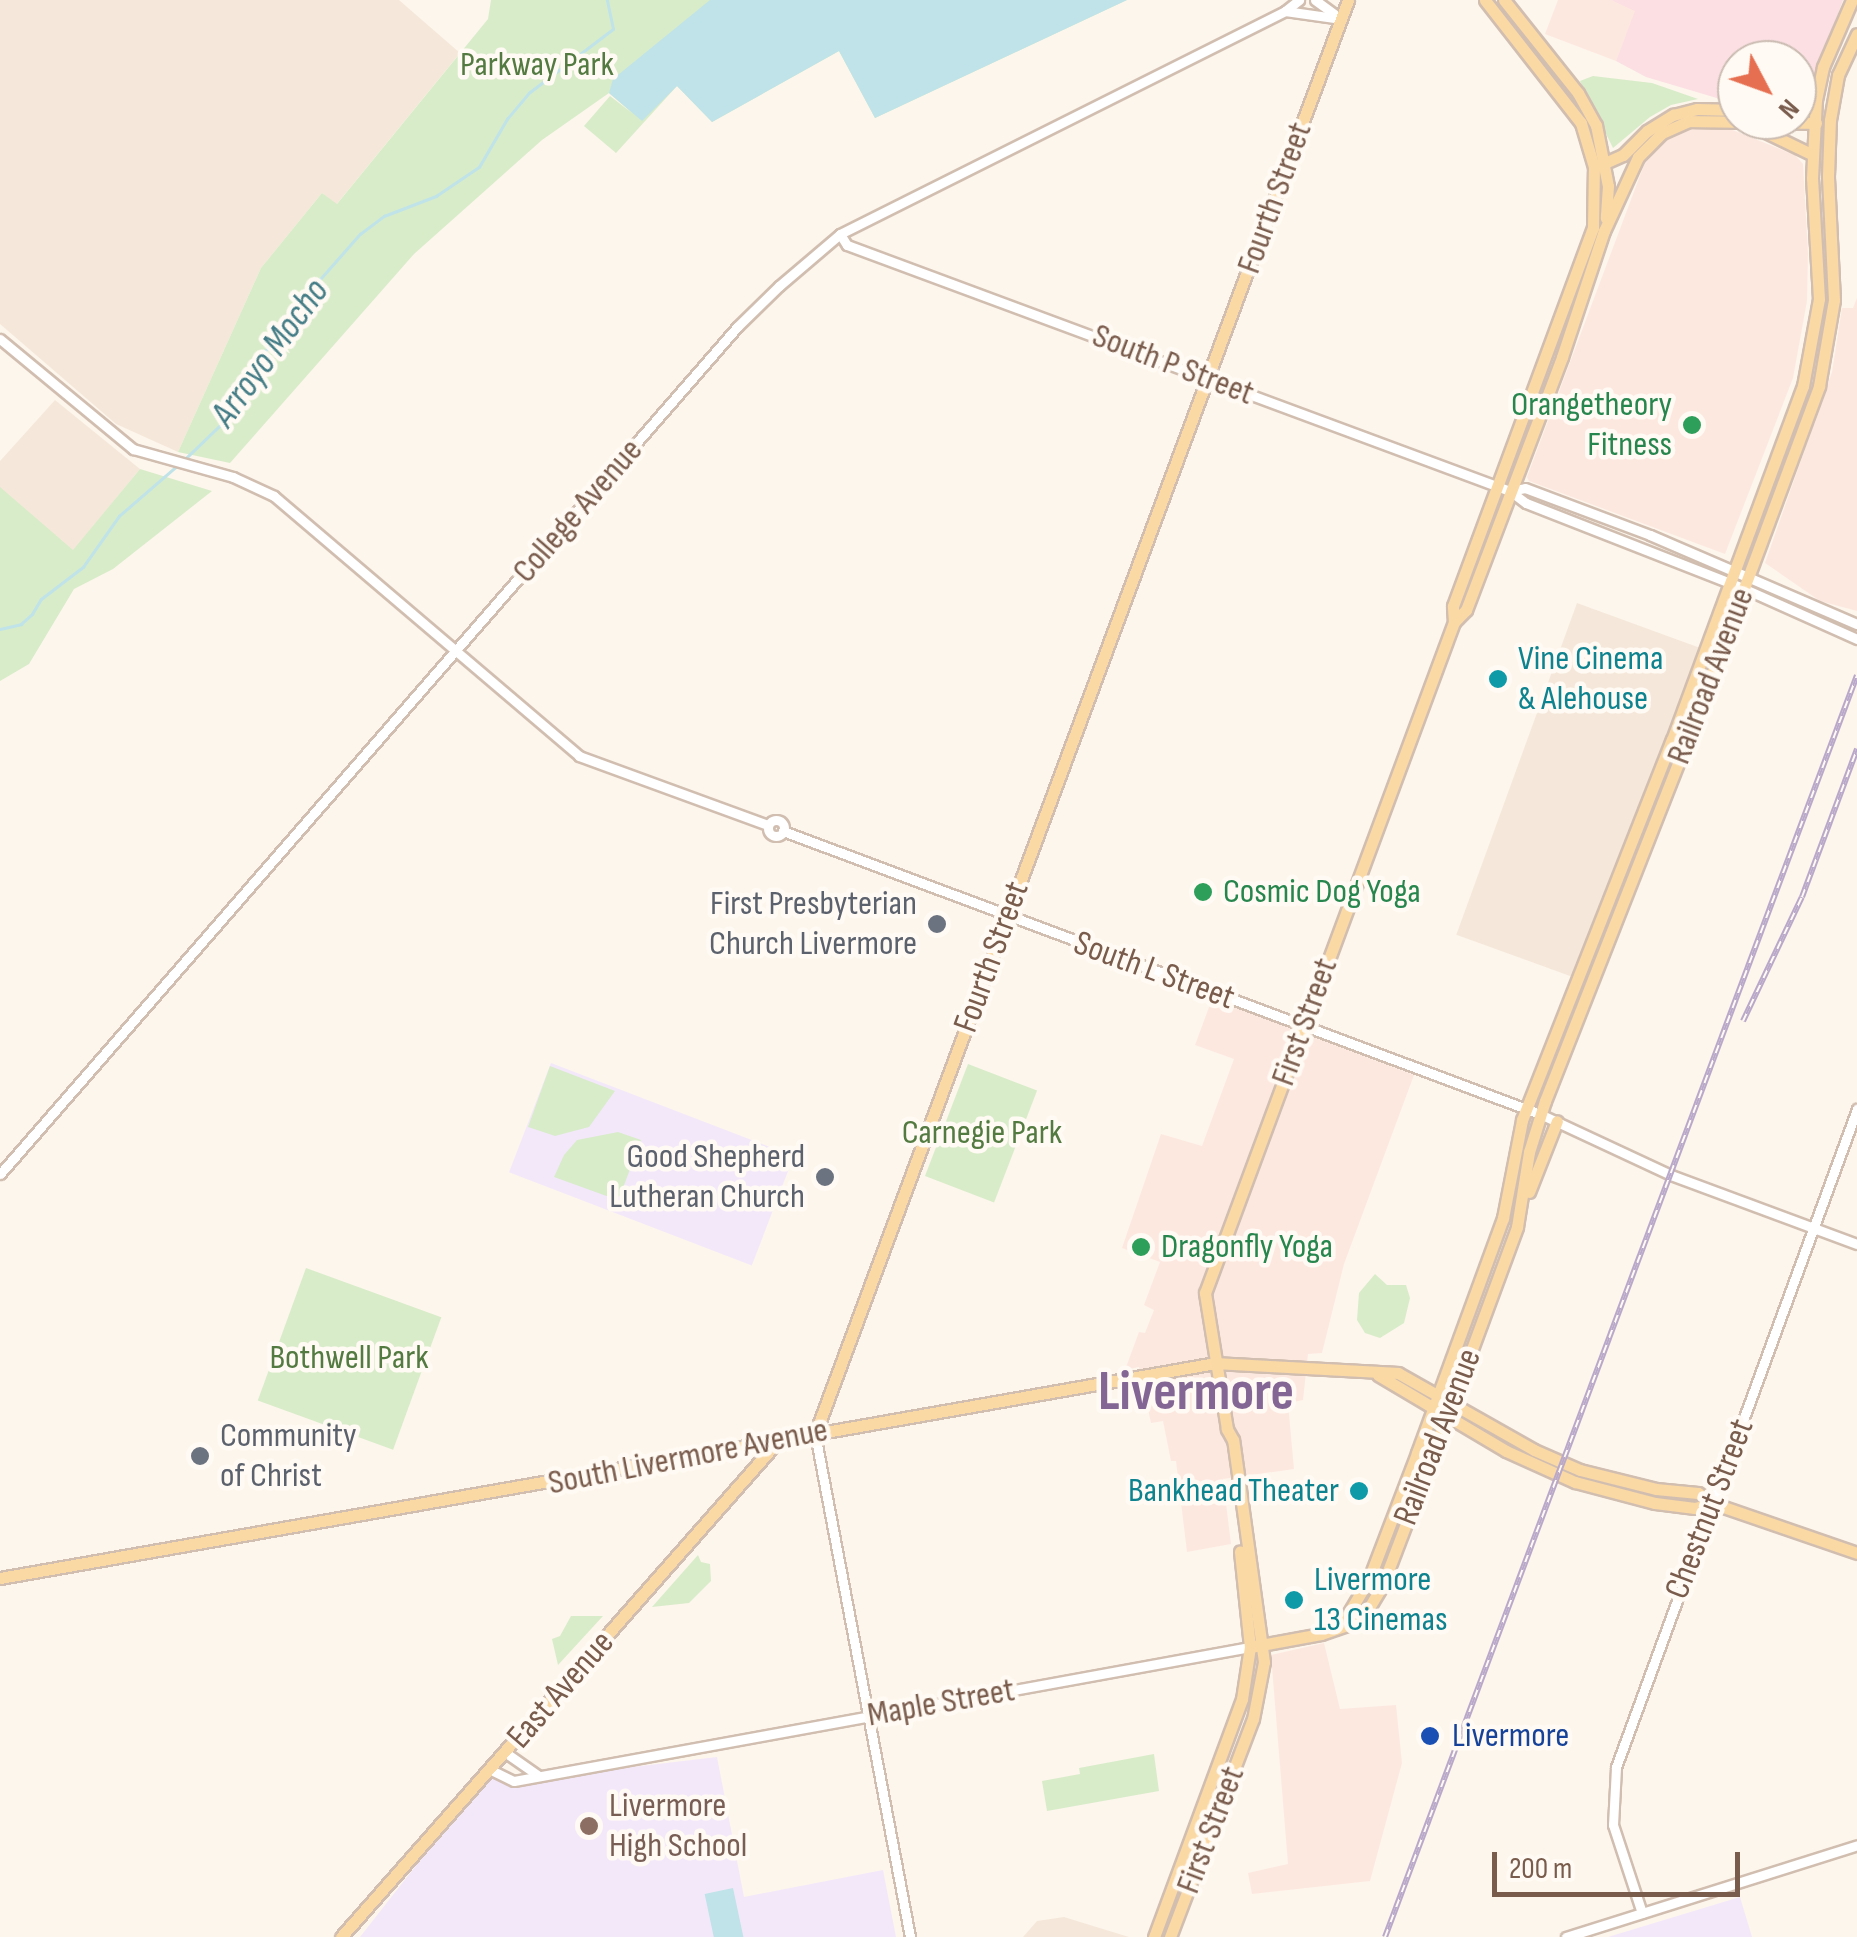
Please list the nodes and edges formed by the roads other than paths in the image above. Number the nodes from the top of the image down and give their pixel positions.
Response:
1 (1299, 0) edge
2 (1315, 0) edge
3 (1348, 0) edge
4 (1485, 0) edge
5 (1504, 0) edge
6 (1852, 0) edge
7 (1285, 11) junction
8 (1341, 19) junction
9 (1857, 34) edge
10 (1817, 99) edge
11 (1717, 109) edge
12 (1817, 118) edge
13 (1830, 120) junction
14 (1717, 121) edge
15 (1668, 123) junction
16 (1782, 140) edge
17 (1813, 140) edge
18 (1812, 155) junction
19 (1600, 165) junction
20 (1604, 230) junction
21 (840, 234) junction
22 (0, 339) edge
23 (1207, 379) junction
24 (1504, 488) junction
25 (1736, 570) junction
26 (1750, 576) junction
27 (1730, 583) junction
28 (1744, 589) junction
29 (1857, 624) edge
30 (1857, 639) edge
31 (456, 652) junction
32 (1007, 917) junction
33 (1304, 1027) junction
34 (1526, 1108) junction
35 (1857, 1109) edge
36 (1540, 1114) junction
37 (1557, 1121) junction
38 (0, 1174) edge
39 (1520, 1215) junction
40 (1814, 1228) junction
41 (1857, 1244) edge
42 (1215, 1363) junction
43 (1436, 1400) junction
44 (1449, 1409) junction
45 (814, 1434) junction
46 (779, 1440) junction
47 (1712, 1504) junction
48 (1857, 1552) edge
49 (0, 1578) edge
50 (1342, 1624) junction
51 (1255, 1646) junction
52 (869, 1715) junction
53 (506, 1753) junction
54 (491, 1770) junction
55 (539, 1776) junction
56 (1857, 1846) edge
57 (1642, 1913) junction
58 (341, 1937) edge
59 (910, 1937) edge
60 (1154, 1937) edge
61 (1170, 1937) edge
62 (1566, 1937) edge

1 - 7 street, College Avenue
2 - 8 street
3 - 8 main road, Fourth Street
4 - 19 main road
5 - 19 main road
6 - 10 main road, Railroad Avenue
7 - 8 street
7 - 21 street, College Avenue
8 - 23 main road, Fourth Street
9 - 13 main road, Railroad Avenue
11 - 15 main road
12 - 13 main road
13 - 26 main road, Railroad Avenue
14 - 15 main road
15 - 19 main road
15 - 20 main road, First Street
16 - 18 main road
17 - 18 main road, Railroad Avenue
18 - 25 main road, Railroad Avenue
19 - 20 main road, First Street
19 - 24 main road, First Street
20 - 24 main road, First Street
21 - 23 street, South P Street
21 - 31 street, College Avenue
22 - 31 street
23 - 24 street, South P Street
23 - 32 main road, Fourth Street
24 - 25 street, South P Street
24 - 27 street, South P Street
24 - 33 main road, First Street
25 - 26 street, South P Street
25 - 27 main road, Railroad Avenue
26 - 28 main road, Railroad Avenue
26 - 29 street, South P Street
27 - 28 street, South P Street
27 - 34 main road, Railroad Avenue
28 - 30 street, South P Street
28 - 36 main road, Railroad Avenue
31 - 32 street, South L Street
31 - 38 street, College Avenue
32 - 33 street, South L Street
32 - 45 main road, Fourth Street
33 - 34 street, South L Street
33 - 42 main road, First Street
34 - 36 street, South L Street
34 - 43 main road, Railroad Avenue
35 - 40 street, Chestnut Street
36 - 37 street, South L Street
36 - 39 main road, Railroad Avenue
37 - 39 main road
37 - 40 street, South L Street
39 - 44 main road, Railroad Avenue
40 - 41 street, South L Street
40 - 47 street, Chestnut Street
42 - 43 main road, South Livermore Avenue
42 - 45 main road, South Livermore Avenue
42 - 51 main road, First Street
43 - 44 main road, South Livermore Avenue
43 - 50 main road, Railroad Avenue
44 - 47 main road, South Livermore Avenue
44 - 50 main road, Railroad Avenue
45 - 46 main road, South Livermore Avenue
45 - 52 street
46 - 49 main road, South Livermore Avenue
46 - 53 main road, East Avenue
47 - 48 main road, South Livermore Avenue
47 - 57 street, Chestnut Street
50 - 51 main road, Maple Street
51 - 52 street, Maple Street
51 - 60 main road, First Street
51 - 61 main road, First Street
52 - 55 street, Maple Street
52 - 59 street
53 - 54 main road, East Avenue
53 - 55 street
54 - 55 street, Maple Street
54 - 58 main road, East Avenue
56 - 57 street
57 - 62 street

